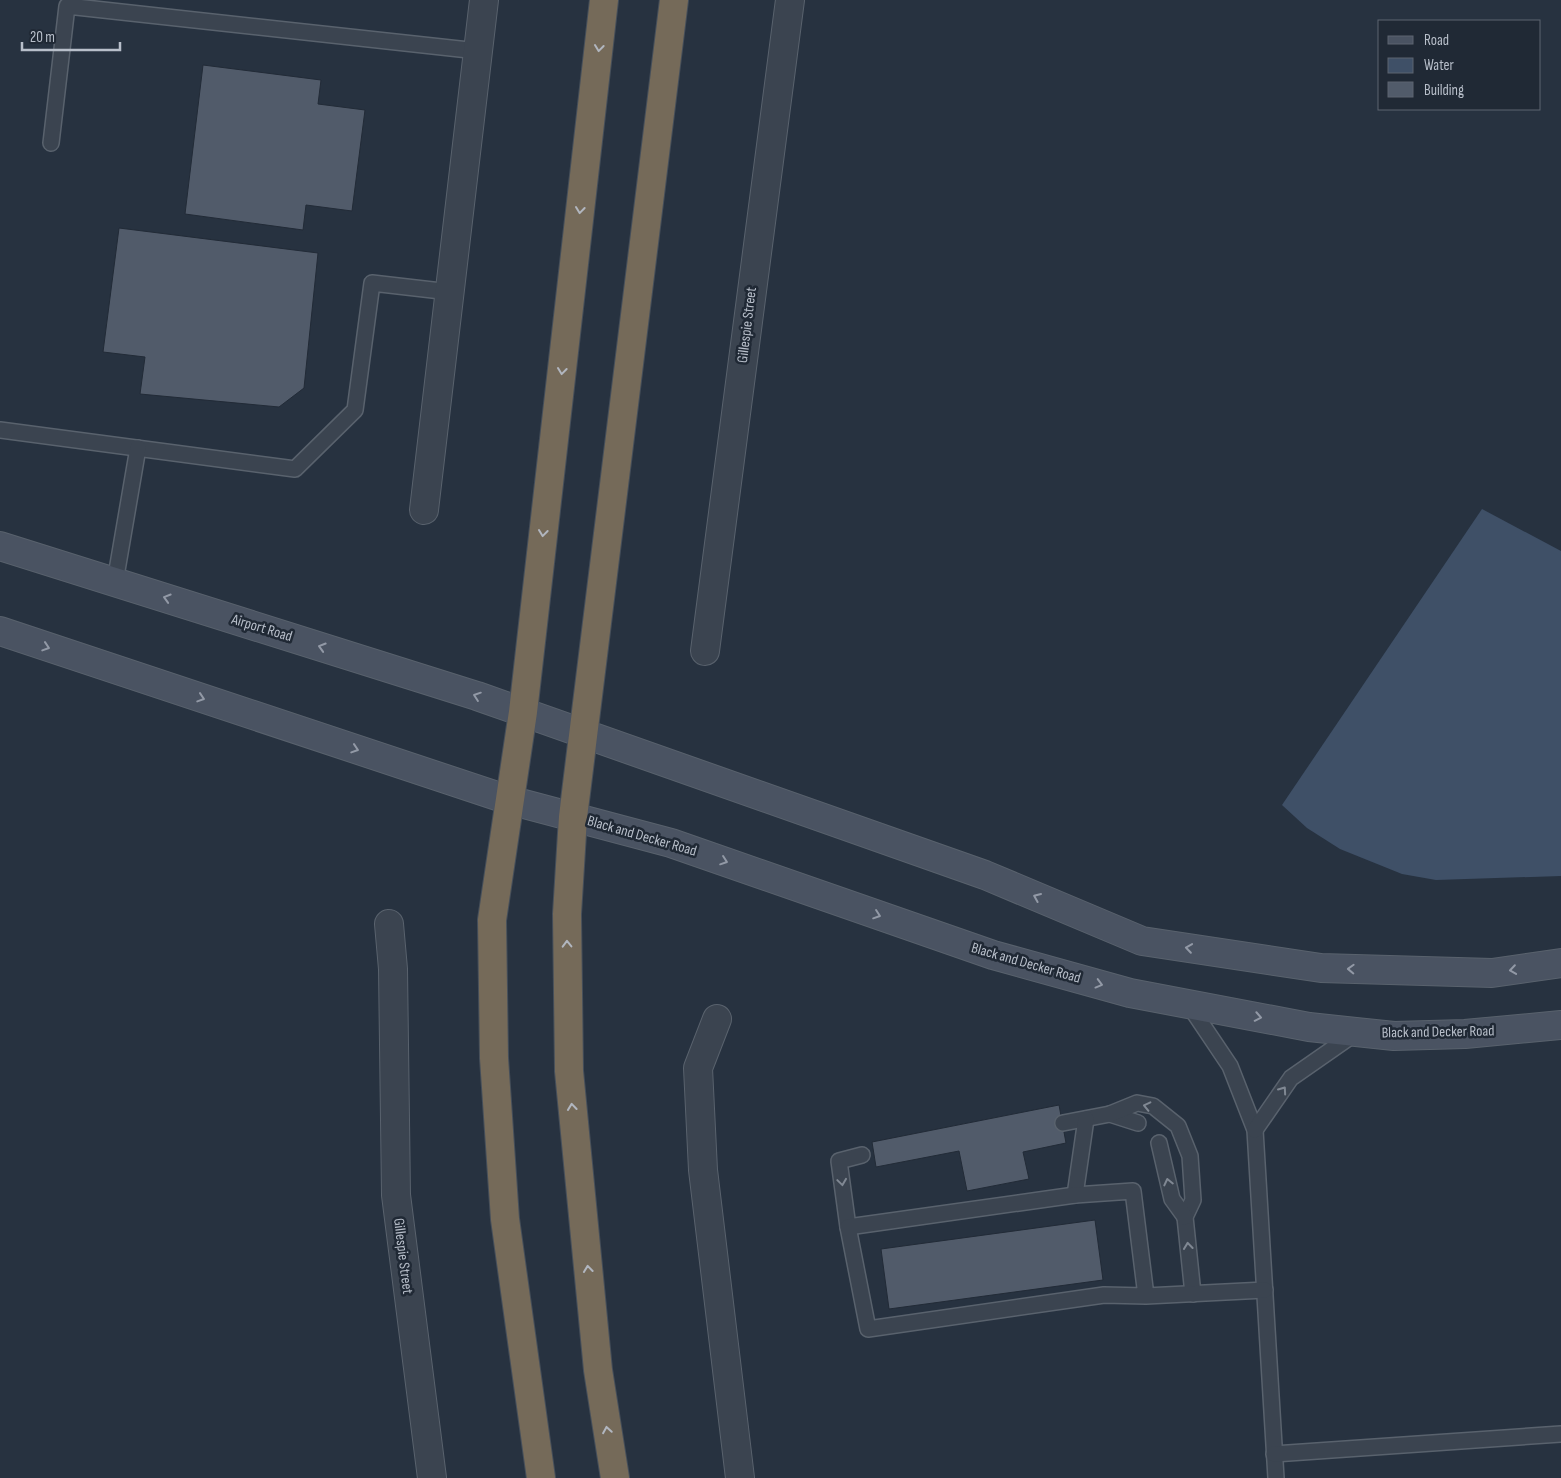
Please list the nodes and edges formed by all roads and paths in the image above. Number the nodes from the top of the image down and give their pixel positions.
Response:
1 (484, 0) edge
2 (604, 0) edge
3 (674, 0) edge
4 (790, 0) edge
5 (478, 50) junction
6 (51, 143) dead end
7 (450, 292) junction
8 (0, 430) edge
9 (138, 448) junction
10 (424, 510) dead end
11 (0, 546) edge
12 (115, 582) junction
13 (0, 631) edge
14 (705, 651) dead end
15 (523, 712) junction
16 (584, 734) junction
17 (509, 800) junction
18 (573, 817) junction
19 (389, 924) dead end
20 (1561, 963) edge
21 (1189, 1004) junction
22 (717, 1019) dead end
23 (1558, 1027) edge
24 (1357, 1032) junction
25 (1110, 1114) junction
26 (1086, 1119) junction
27 (1063, 1123) dead end
28 (1138, 1123) dead end
29 (1255, 1130) junction
30 (1158, 1143) dead end
31 (862, 1155) dead end
32 (1075, 1195) junction
33 (1185, 1217) junction
34 (848, 1227) junction
35 (1264, 1290) junction
36 (1193, 1294) junction
37 (1146, 1296) junction
38 (1561, 1434) edge
39 (1274, 1454) junction
40 (432, 1478) edge
41 (541, 1478) edge
42 (615, 1478) edge
43 (740, 1478) edge
44 (1276, 1478) edge

1 - 5 street
2 -> 15 highway
3 - 16 highway
4 - 14 street, Gillespie Street
5 - 6 lane
5 - 7 street
7 - 9 lane
7 - 10 street
8 - 9 lane
9 - 12 lane
11 - 12 main road, Airport Road
15 -> 12 main road, Airport Road
13 -> 17 main road
15 - 16 main road
15 - 17 highway
16 - 18 highway
20 -> 16 main road
17 - 18 main road, Black and Decker Road
17 - 41 highway
18 -> 21 main road, Black and Decker Road
42 -> 18 highway
19 - 40 street, Gillespie Street
21 -> 24 main road, Black and Decker Road
21 - 29 lane
22 - 43 street
23 - 24 main road, Black and Decker Road
29 -> 24 lane
25 - 26 lane
25 - 28 lane
33 -> 25 lane
26 - 27 lane
26 - 32 lane
29 - 35 lane
33 -> 30 lane
31 -> 34 lane
32 - 34 lane
32 - 37 lane
36 -> 33 lane
34 - 37 lane
35 - 36 lane
35 - 39 lane
36 - 37 lane
38 - 39 lane
39 - 44 lane

